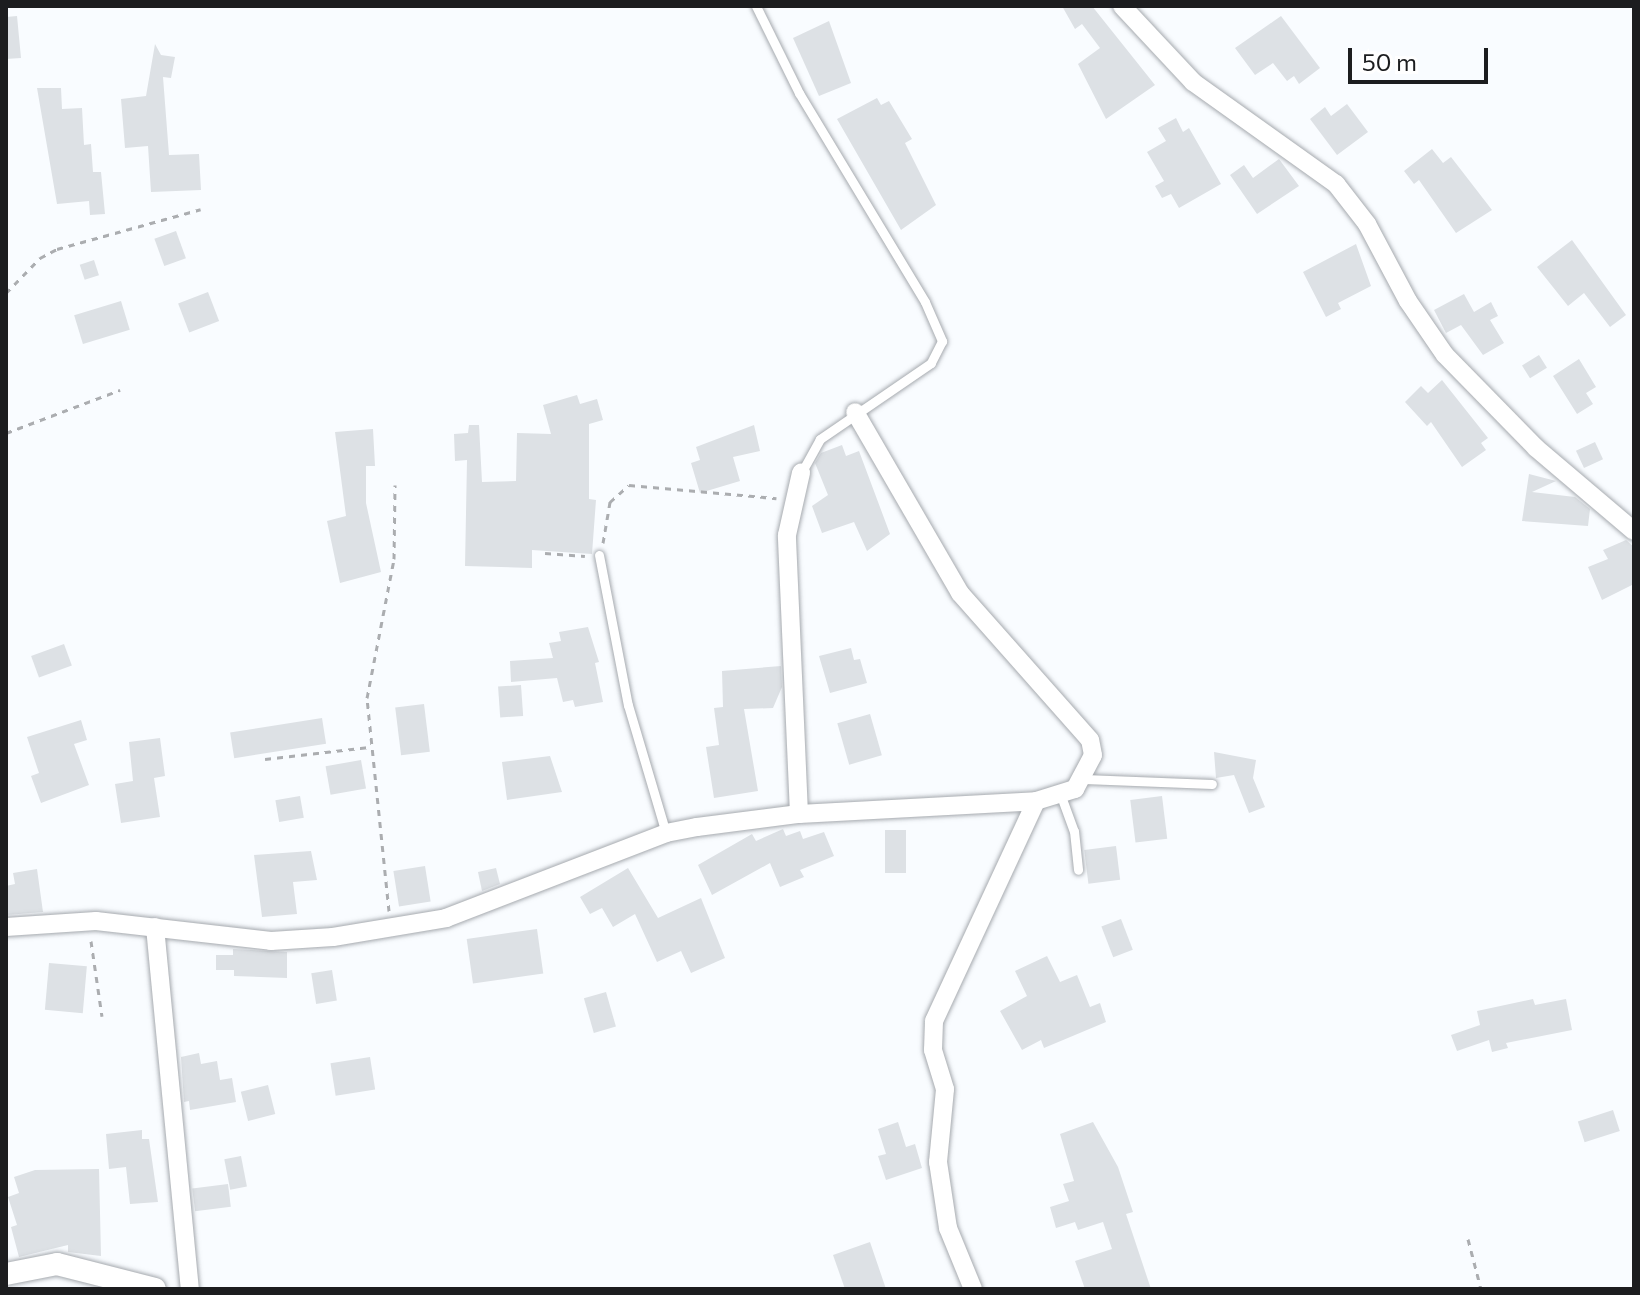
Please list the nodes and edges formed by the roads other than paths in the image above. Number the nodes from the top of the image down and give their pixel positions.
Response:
1 (756, 6) edge
2 (1122, 6) edge
3 (855, 412) junction
4 (801, 473) joint
5 (1634, 531) edge
6 (599, 555) road end
7 (1084, 779) junction
8 (1212, 784) dead end
9 (1061, 796) junction
10 (1036, 801) junction
11 (799, 814) junction
12 (666, 833) junction
13 (1078, 870) dead end
14 (6, 927) edge
15 (155, 927) junction
16 (6, 1274) edge
17 (155, 1289) edge
18 (190, 1289) edge
19 (973, 1289) edge

1 - 3 lane
2 - 5 street
3 - 4 lane
3 - 7 street
4 - 11 street
6 - 12 lane
7 - 8 lane
7 - 9 street
9 - 10 street
9 - 13 lane
10 - 11 street
10 - 19 street
11 - 12 street
12 - 15 street
14 - 15 street
15 - 18 street
16 - 17 street

